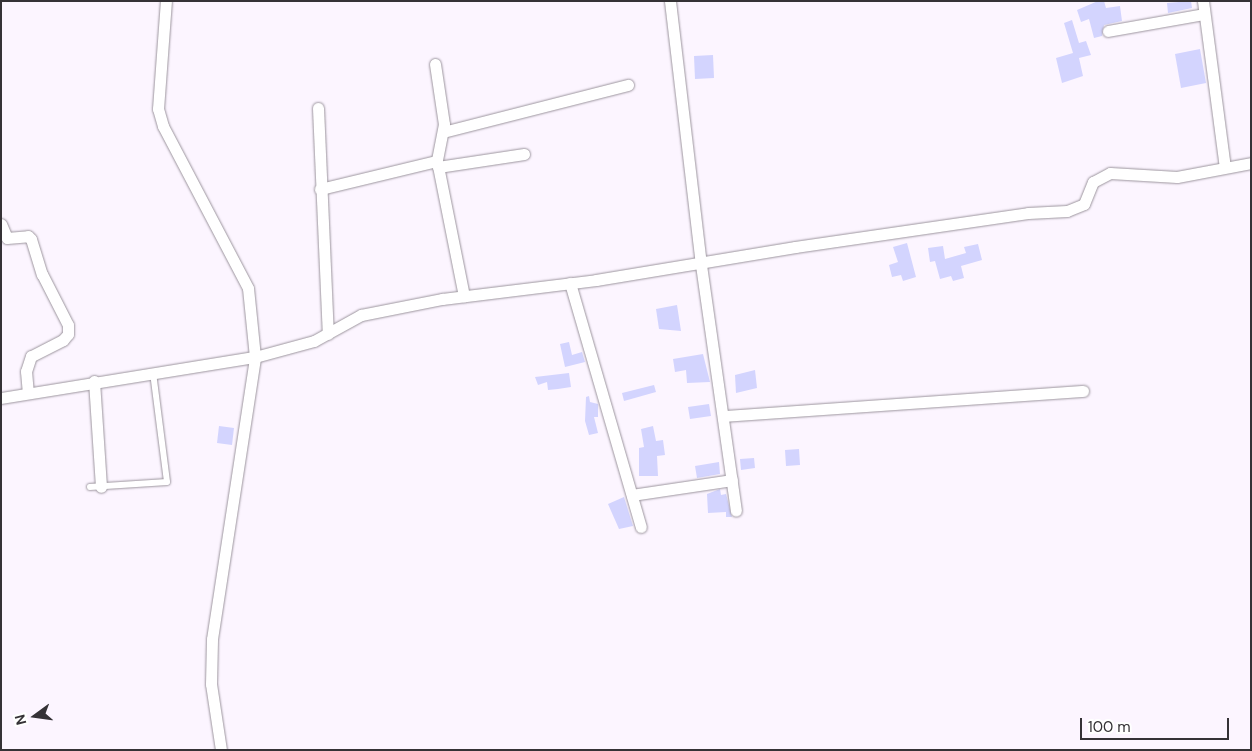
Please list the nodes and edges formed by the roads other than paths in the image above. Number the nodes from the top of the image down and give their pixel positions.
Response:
1 (166, 1) edge
2 (670, 1) edge
3 (1203, 1) edge
4 (1204, 14) junction
5 (1108, 31) dead end
6 (435, 64) dead end
7 (628, 85) dead end
8 (318, 108) dead end
9 (443, 132) junction
10 (524, 154) dead end
11 (1251, 163) edge
12 (437, 164) junction
13 (1224, 167) junction
14 (320, 188) junction
15 (1, 224) edge
16 (701, 265) junction
17 (570, 283) junction
18 (464, 296) junction
19 (328, 334) junction
20 (255, 356) junction
21 (153, 373) junction
22 (94, 381) junction
23 (1083, 391) dead end
24 (28, 392) junction
25 (1, 398) edge
26 (724, 416) junction
27 (732, 480) junction
28 (95, 487) joint
29 (632, 495) junction
30 (736, 511) dead end
31 (641, 527) dead end
32 (220, 750) edge

1 - 20 street
2 - 16 street
3 - 4 street
4 - 5 street
4 - 13 street
6 - 9 street
7 - 9 street
8 - 14 street
9 - 12 street
10 - 12 street
11 - 13 street
12 - 14 street
12 - 18 street
13 - 16 street
14 - 19 street
15 - 24 street
16 - 17 street
16 - 26 street
17 - 18 street
17 - 29 street
18 - 19 street
19 - 20 street
20 - 21 street
20 - 32 street
21 - 22 street
21 - 28 lane
22 - 24 street
22 - 28 street
23 - 26 street
24 - 25 street
26 - 27 street
27 - 29 street
27 - 30 street
29 - 31 street

